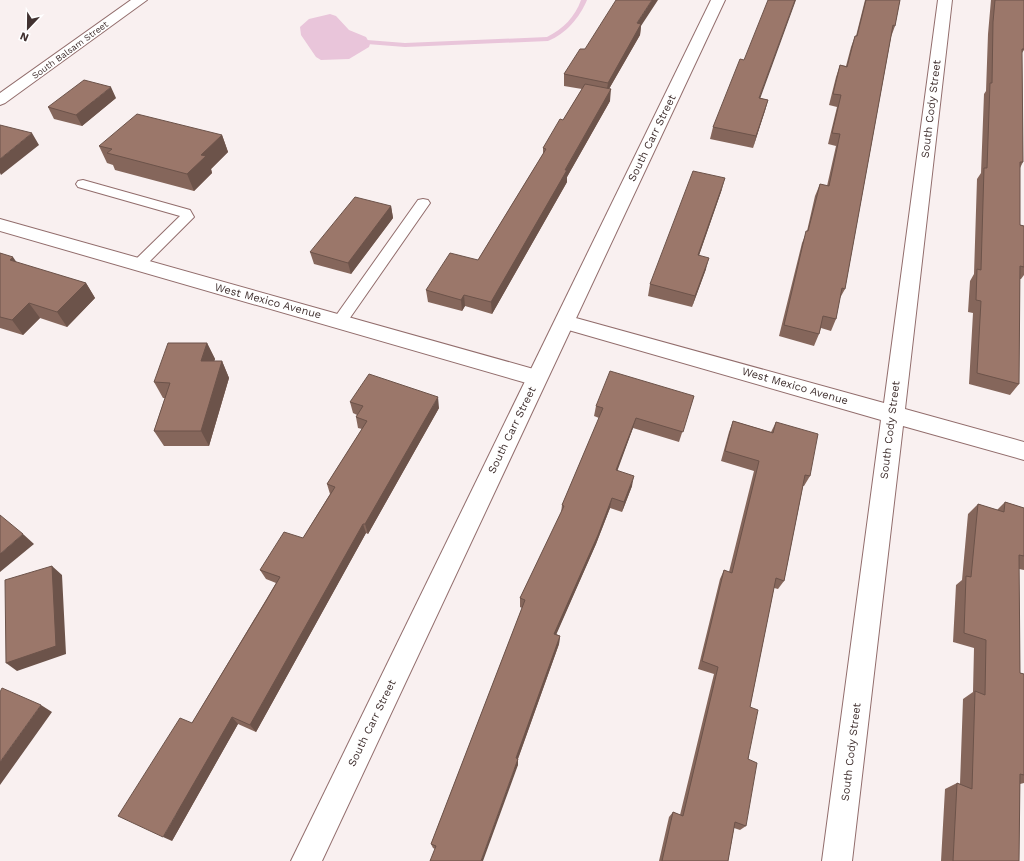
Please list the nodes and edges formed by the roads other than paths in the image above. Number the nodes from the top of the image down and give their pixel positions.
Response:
1 (140, 0) edge
2 (718, 0) edge
3 (945, 0) edge
4 (0, 100) edge
5 (83, 184) dead end
6 (423, 203) dead end
7 (0, 225) edge
8 (138, 265) junction
9 (340, 321) junction
10 (565, 322) junction
11 (537, 378) junction
12 (892, 413) junction
13 (1024, 451) edge
14 (306, 861) edge
15 (838, 861) edge

1 - 4 street, South Balsam Street
2 - 10 street, South Carr Street
3 - 12 street, South Cody Street
5 - 8 lane
6 - 9 lane
7 - 8 street, West Mexico Avenue
8 - 9 street, West Mexico Avenue
9 - 11 street, West Mexico Avenue
10 - 11 street, South Carr Street
10 - 12 street, West Mexico Avenue
11 - 14 street, South Carr Street
12 - 13 street, West Mexico Avenue
12 - 15 street, South Cody Street

